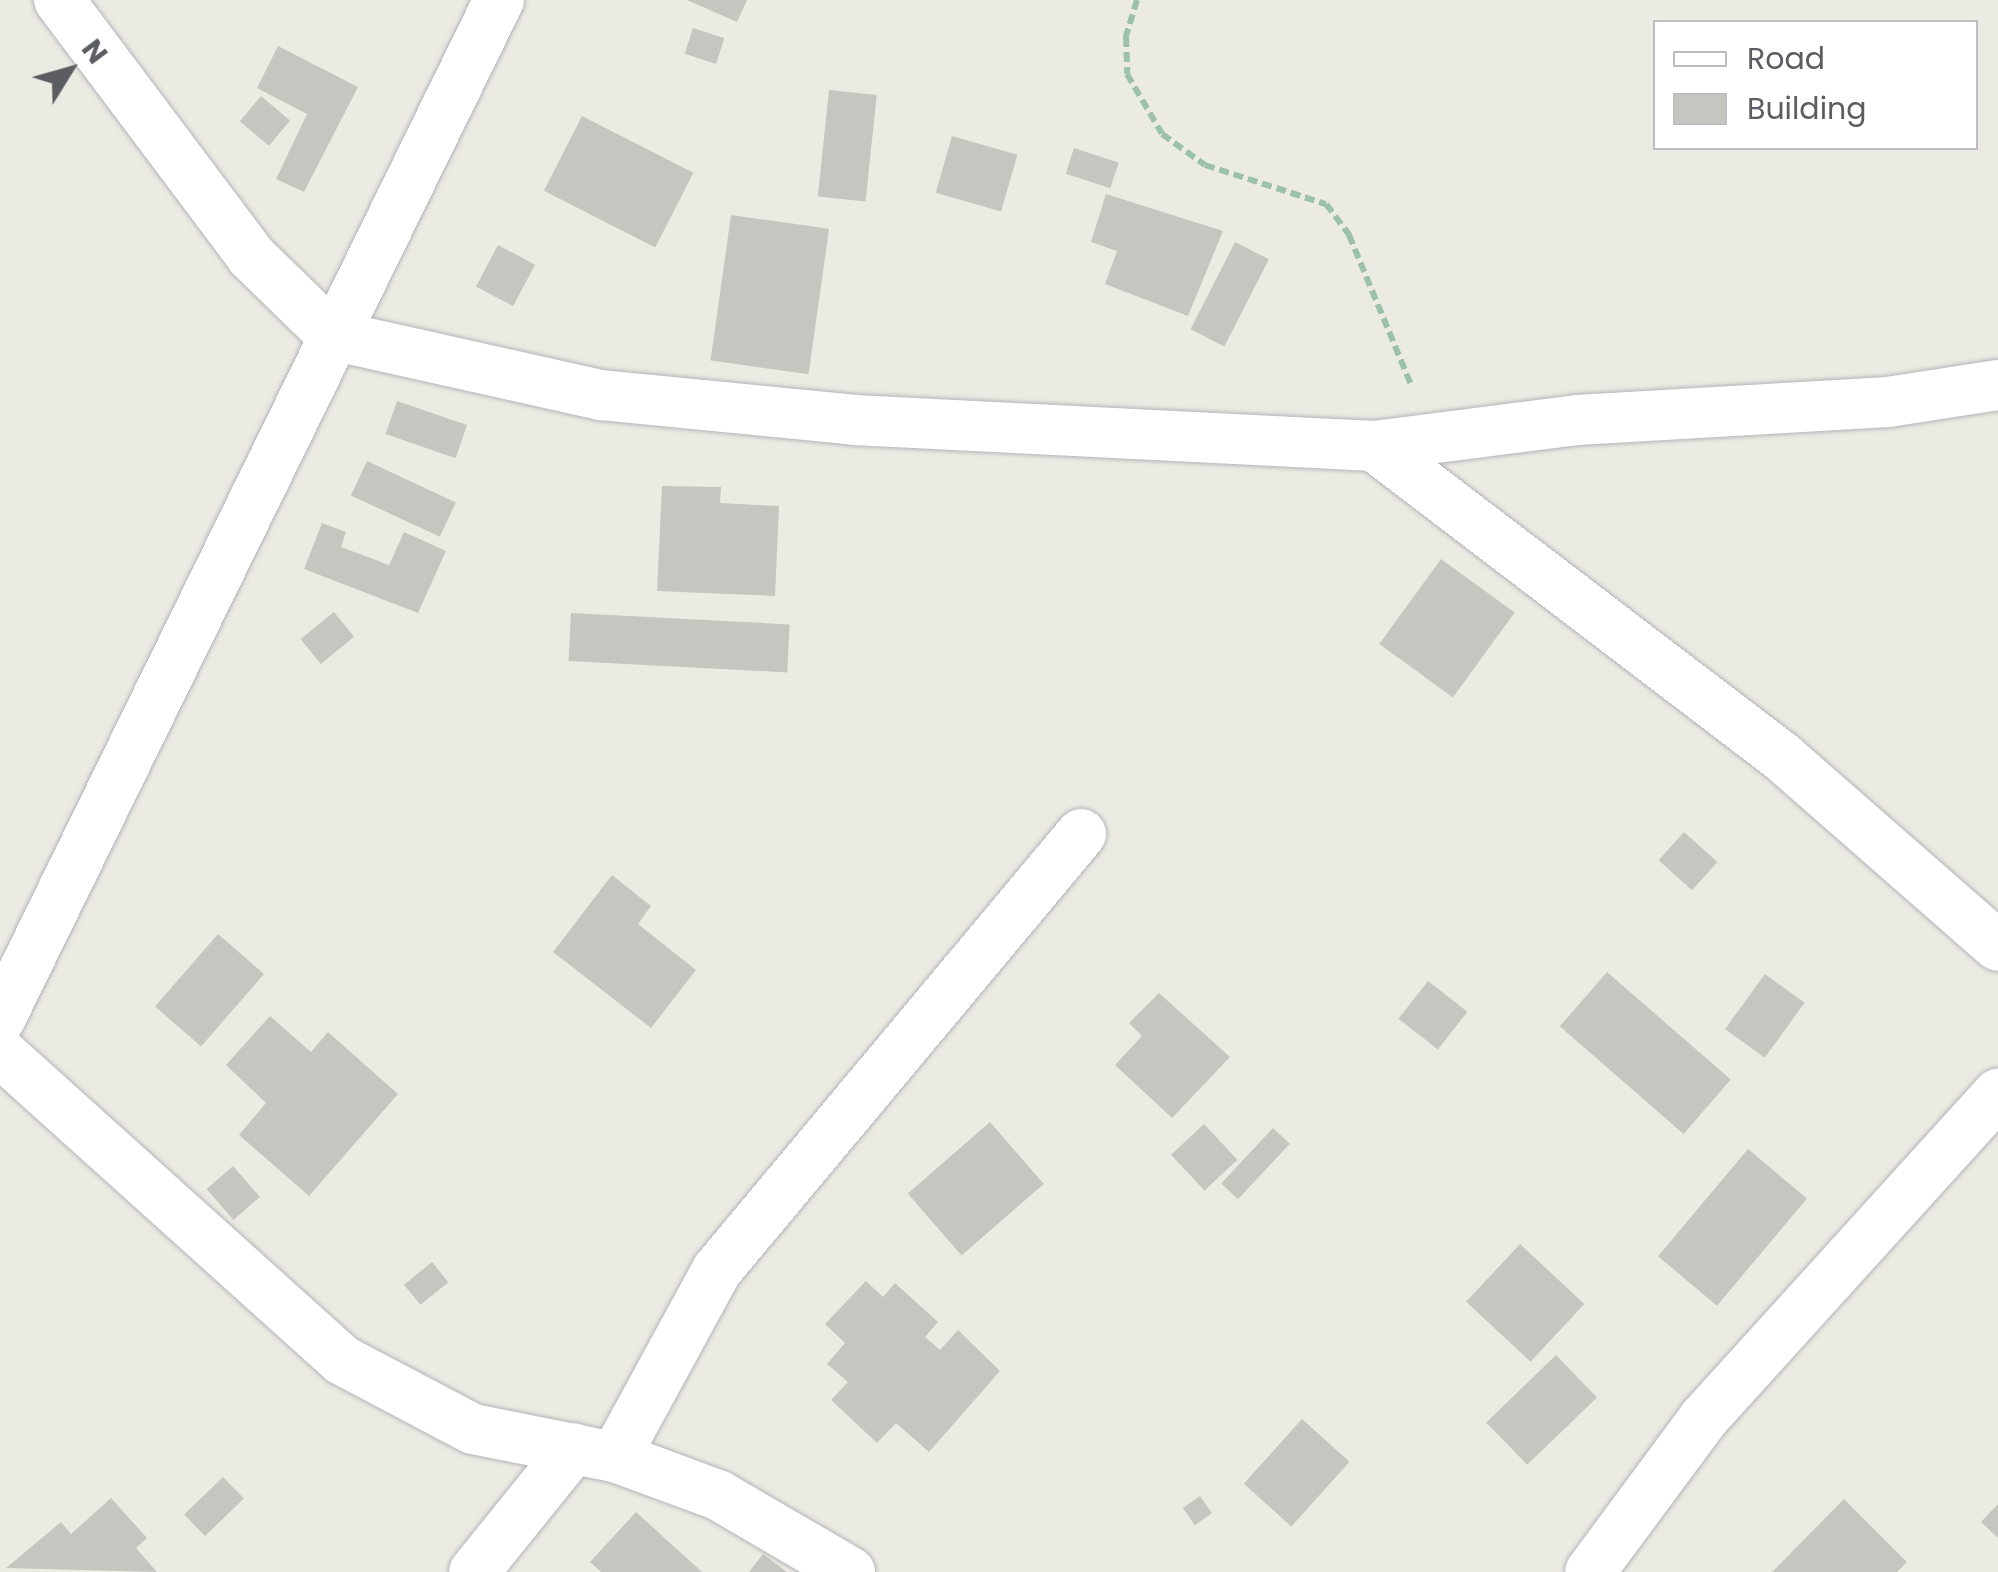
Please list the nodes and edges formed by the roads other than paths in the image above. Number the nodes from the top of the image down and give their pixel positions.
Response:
1 (59, 0) edge
2 (499, 0) edge
3 (332, 335) junction
4 (1998, 385) edge
5 (1374, 446) junction
6 (1081, 834) dead end
7 (1998, 946) edge
8 (0, 1019) edge
9 (0, 1052) edge
10 (1998, 1094) edge
11 (595, 1452) junction
12 (474, 1572) edge
13 (850, 1572) edge
14 (1590, 1572) edge

1 - 3 street
2 - 3 street
3 - 5 street
3 - 8 street
4 - 5 street
5 - 7 street
6 - 11 street
9 - 11 street
10 - 14 street
11 - 12 street
11 - 13 street

